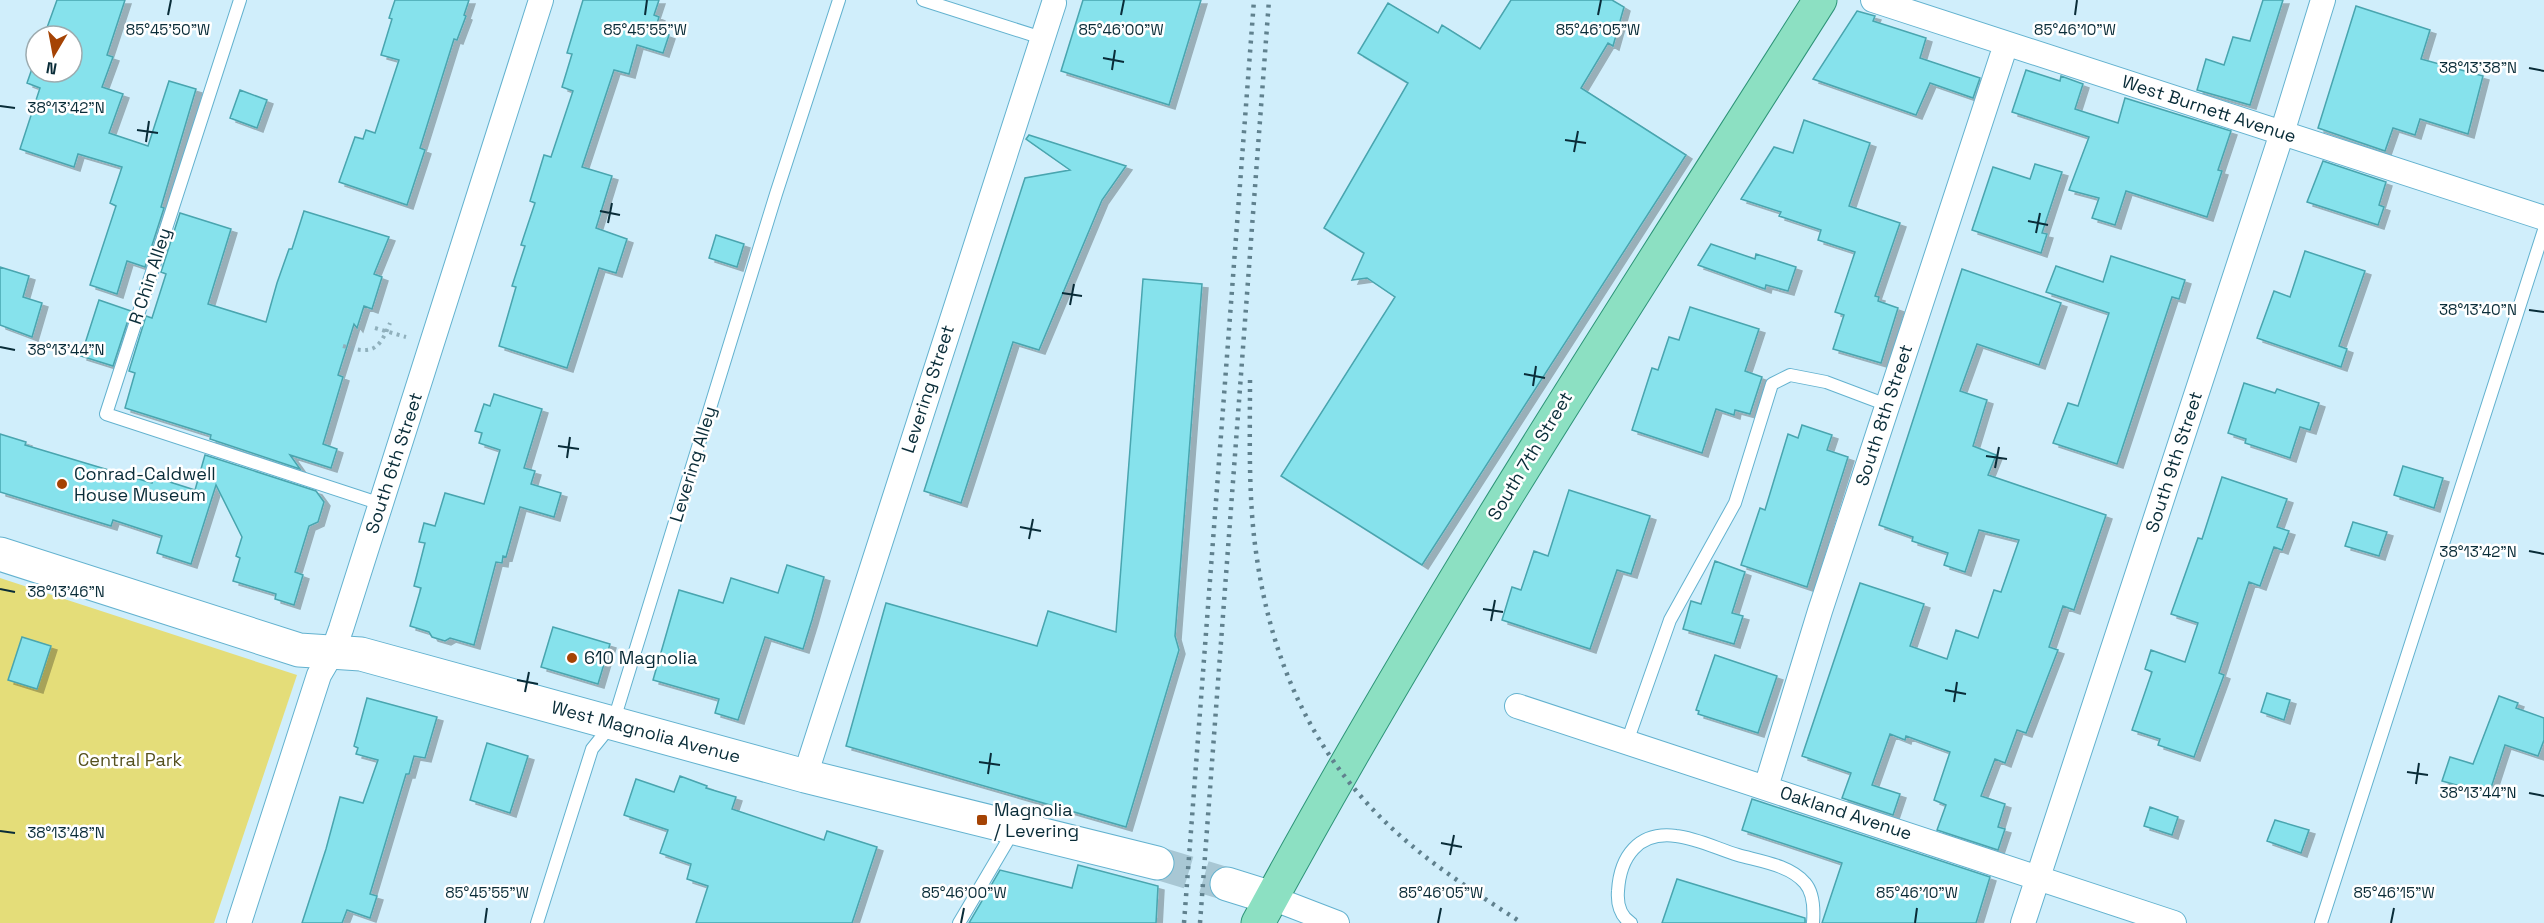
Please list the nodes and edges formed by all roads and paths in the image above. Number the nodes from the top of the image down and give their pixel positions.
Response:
1 (240, 0) edge
2 (541, 0) edge
3 (839, 0) edge
4 (923, 0) edge
5 (1820, 0) edge
6 (1873, 0) edge
7 (2323, 0) edge
8 (1054, 3) dead end
9 (1042, 38) junction
10 (2006, 44) junction
11 (2282, 133) junction
12 (2544, 218) edge
13 (2544, 230) edge
14 (390, 322) dead end
15 (375, 328) dead end
16 (387, 332) junction
17 (405, 337) dead end
18 (344, 346) dead end
19 (1887, 405) junction
20 (381, 504) junction
21 (0, 554) edge
22 (333, 651) junction
23 (1517, 706) dead end
24 (613, 723) junction
25 (1627, 742) junction
26 (806, 776) junction
27 (1766, 787) junction
28 (1015, 829) junction
29 (1157, 863) tunnel mouth
30 (2038, 877) junction
31 (1227, 884) tunnel mouth
32 (1265, 911) edge
33 (239, 923) edge
34 (537, 923) edge
35 (959, 923) edge
36 (1337, 923) edge
37 (1631, 923) edge
38 (1814, 923) edge
39 (2023, 923) edge
40 (2174, 923) edge
41 (2321, 923) edge

1 - 20 lane, R Chin Alley
2 - 20 street, South 6th Street
3 - 24 lane, Levering Alley
4 - 9 lane
5 - 32 main road, South 7th Street
6 - 10 street, West Burnett Avenue
7 - 11 street, South 9th Street
8 - 9 street, Levering Street
9 - 26 street, Levering Street
10 - 11 street, West Burnett Avenue
10 - 19 street, South 8th Street
11 - 12 street, West Burnett Avenue
11 - 30 street, South 9th Street
13 - 41 lane
14 - 16 path
15 - 16 path
16 - 17 path
16 - 18 path
19 - 25 lane
19 - 27 street, South 8th Street
20 - 22 street, South 6th Street
21 - 22 street, West Magnolia Avenue
22 - 24 street, West Magnolia Avenue
22 - 33 street, South 6th Street
23 - 25 street, Oakland Avenue
24 - 26 street, West Magnolia Avenue
24 - 34 lane, Levering Alley
25 - 27 street, Oakland Avenue
26 - 28 street, West Magnolia Avenue
27 - 30 street, Oakland Avenue
28 - 29 street, West Magnolia Avenue
28 - 35 lane
30 - 39 street, South 9th Street
30 - 40 street, Oakland Avenue
31 - 32 street
32 - 36 street
37 - 38 lane

